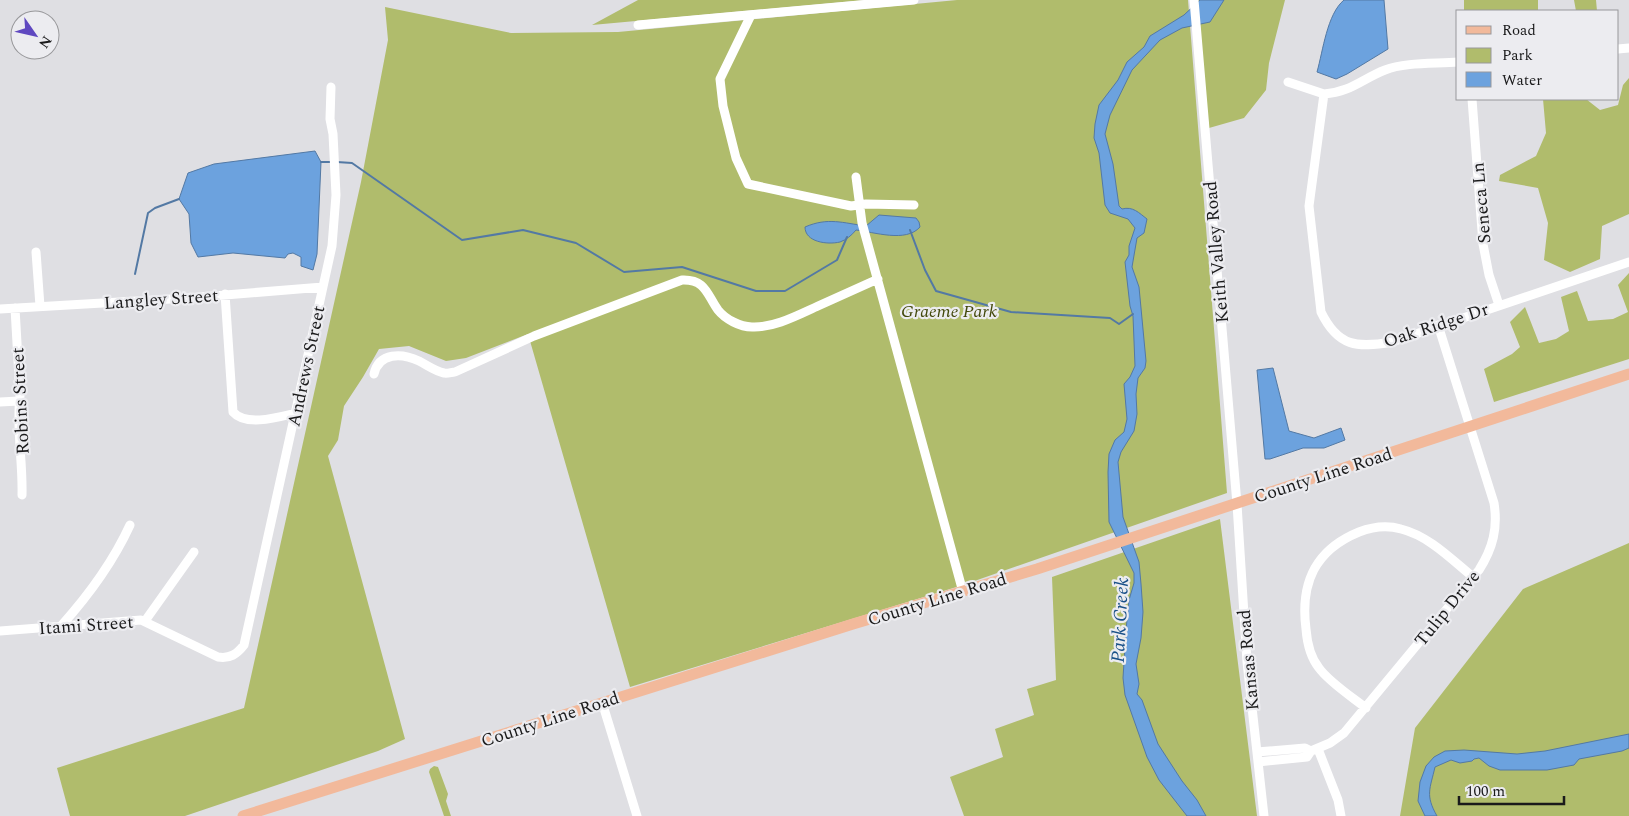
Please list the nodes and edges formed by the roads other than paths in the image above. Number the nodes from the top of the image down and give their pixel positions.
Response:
1 (914, 0) edge
2 (1194, 0) edge
3 (751, 15) junction
4 (638, 25) dead end
5 (1456, 62) edge
6 (1288, 82) dead end
7 (331, 88) dead end
8 (1324, 94) junction
9 (1472, 100) edge
10 (856, 176) dead end
11 (860, 205) junction
12 (914, 205) dead end
13 (36, 252) dead end
14 (1629, 262) edge
15 (878, 279) junction
16 (323, 287) junction
17 (225, 294) junction
18 (1499, 305) junction
19 (40, 306) junction
20 (15, 308) junction
21 (0, 309) edge
22 (1438, 325) junction
23 (374, 374) dead end
24 (1629, 374) edge
25 (19, 401) junction
26 (0, 402) edge
27 (296, 413) junction
28 (1469, 426) junction
29 (22, 495) dead end
30 (1237, 504) junction
31 (130, 525) dead end
32 (194, 552) dead end
33 (1473, 577) junction
34 (964, 592) junction
35 (145, 621) junction
36 (61, 626) junction
37 (0, 632) edge
38 (246, 642) joint
39 (602, 702) junction
40 (1366, 708) junction
41 (1315, 750) junction
42 (1257, 752) junction
43 (1258, 762) junction
44 (242, 816) edge
45 (638, 816) edge
46 (1264, 816) edge
47 (1341, 816) edge

1 - 3 street
2 - 30 street, Keith Valley Road
3 - 4 street
3 - 11 street
5 - 8 street
6 - 8 street
7 - 16 street, Andrews Street
8 - 22 street, Oak Ridge Dr
9 - 18 street, Seneca Ln
10 - 11 street
11 - 12 street
11 - 15 street
13 - 19 street
14 - 18 street, Oak Ridge Dr
15 - 23 street
15 - 34 street
16 - 17 street, Langley Street
16 - 27 street, Andrews Street
17 - 19 street, Langley Street
17 - 27 street
18 - 22 street, Oak Ridge Dr
19 - 20 street, Langley Street
20 - 21 street, Langley Street
20 - 25 street, Robins Street
22 - 28 street, Tulip Drive
24 - 28 main road, County Line Road
25 - 26 street
25 - 29 street, Robins Street
27 - 38 street, Andrews Street
28 - 30 main road, County Line Road
28 - 33 street, Tulip Drive
30 - 34 main road, County Line Road
30 - 42 street, Kansas Road
31 - 36 street
32 - 35 street
33 - 40 street, Tulip Drive
33 - 40 street
34 - 39 main road, County Line Road
35 - 36 street, Itami Street
35 - 38 street, Itami Street
36 - 37 street, Itami Street
39 - 44 main road, County Line Road
39 - 45 street
40 - 41 street, Tulip Drive
41 - 42 street
41 - 43 street, Tulip Drive
41 - 47 street
42 - 43 street, Kansas Road
43 - 46 street, Kansas Road

